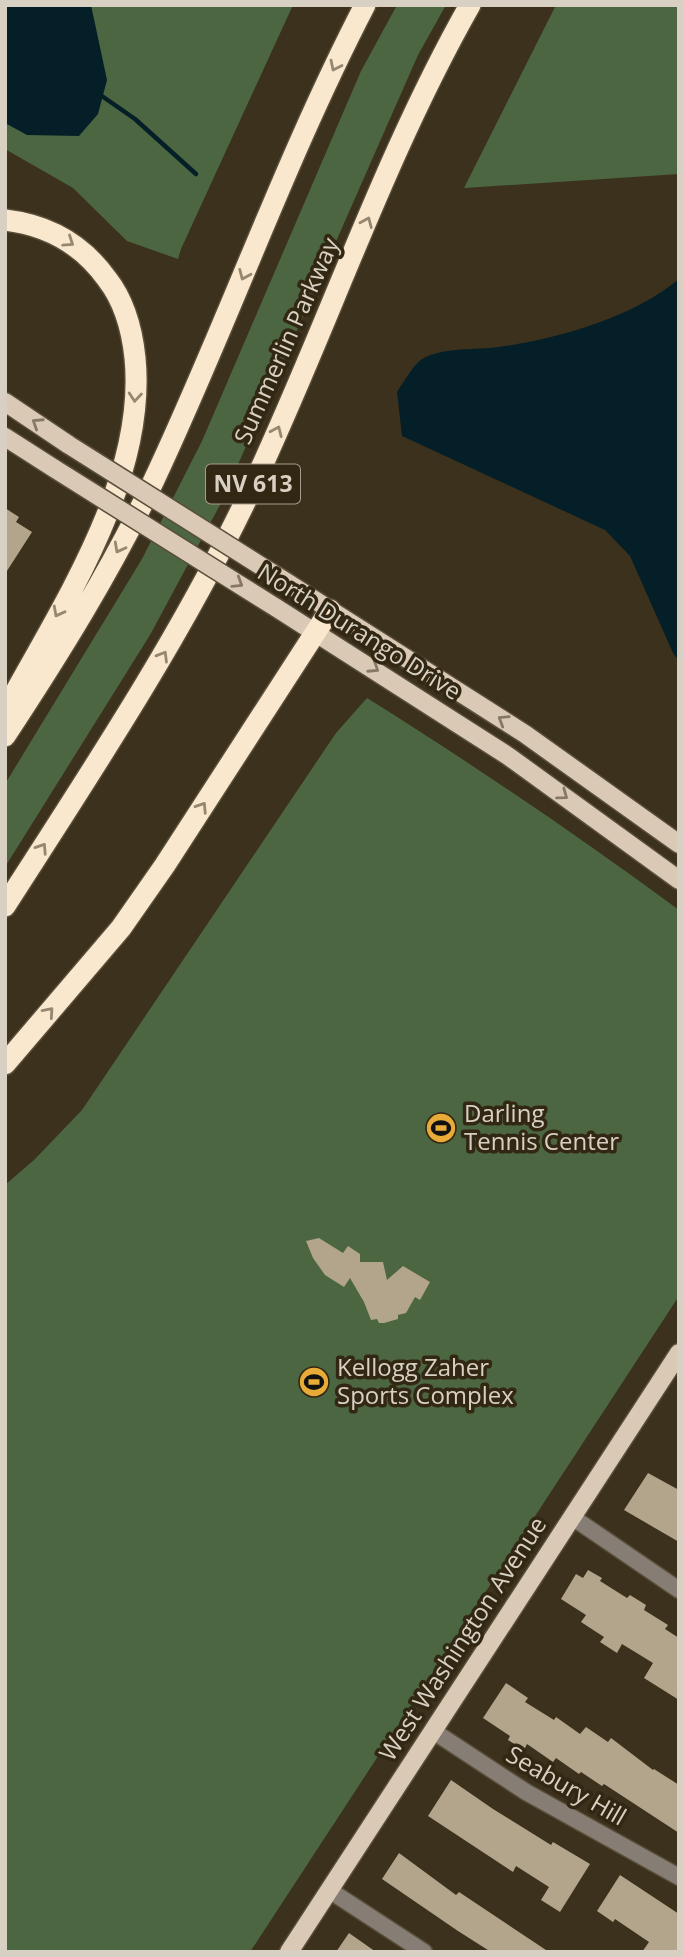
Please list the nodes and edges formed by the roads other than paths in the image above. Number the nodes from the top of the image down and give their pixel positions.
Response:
1 (365, 5) edge
2 (470, 5) edge
3 (5, 220) edge
4 (5, 402) edge
5 (5, 437) edge
6 (330, 610) junction
7 (316, 631) junction
8 (5, 711) edge
9 (5, 736) edge
10 (679, 844) edge
11 (679, 880) edge
12 (5, 906) edge
13 (5, 1064) edge
14 (679, 1353) edge
15 (572, 1517) junction
16 (679, 1590) edge
17 (433, 1731) junction
18 (679, 1877) edge
19 (329, 1890) junction
20 (417, 1950) edge
21 (289, 1952) edge

1 -> 9 highway
12 -> 2 highway, Summerlin Parkway / NV 613
3 -> 8 highway
6 -> 4 main road, North Durango Drive, bridge
5 -> 7 main road, North Durango Drive, bridge
6 - 7 highway
10 -> 6 main road, North Durango Drive
7 -> 11 main road, North Durango Drive
13 -> 7 highway
14 - 15 main road, West Washington Avenue
15 - 16 street
15 - 17 main road, West Washington Avenue
17 - 18 street, Seabury Hill
17 - 19 main road, West Washington Avenue
19 - 20 street
19 - 21 main road, West Washington Avenue

